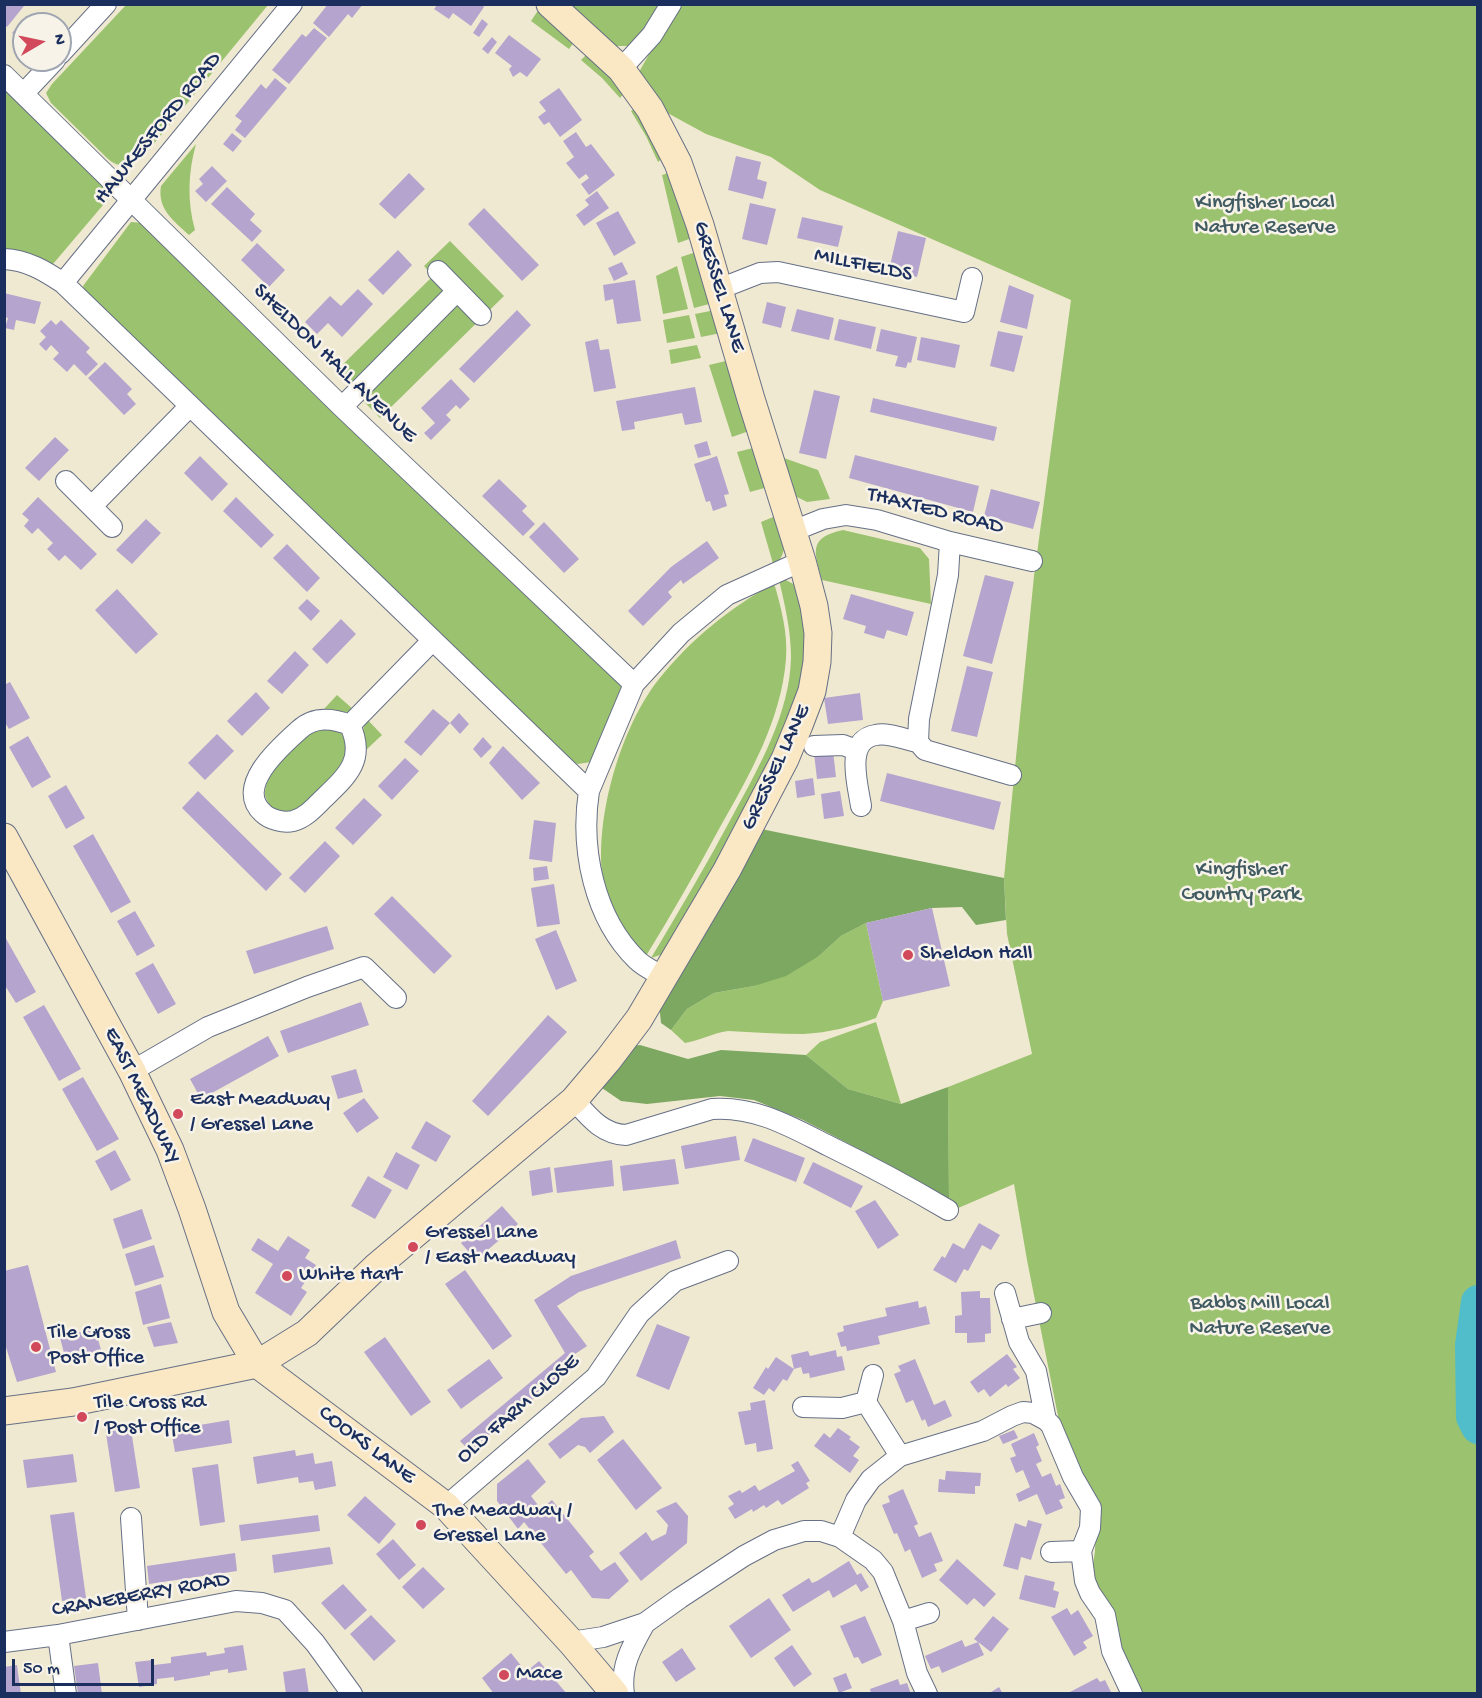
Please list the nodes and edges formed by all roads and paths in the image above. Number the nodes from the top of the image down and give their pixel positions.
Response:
1 (106, 4) edge
2 (292, 4) edge
3 (550, 4) edge
4 (671, 4) edge
5 (72, 41) edge
6 (621, 69) junction
7 (44, 72) edge
8 (4, 75) edge
9 (24, 93) junction
10 (132, 200) junction
11 (4, 258) edge
12 (438, 272) dead end
13 (972, 278) dead end
14 (63, 283) junction
15 (719, 289) junction
16 (457, 291) junction
17 (481, 315) dead end
18 (189, 407) junction
19 (342, 407) junction
20 (66, 482) dead end
21 (92, 506) junction
22 (112, 527) dead end
23 (793, 531) junction
24 (950, 542) junction
25 (802, 561) junction
26 (1032, 561) dead end
27 (432, 641) junction
28 (634, 684) junction
29 (350, 725) junction
30 (918, 742) junction
31 (814, 746) dead end
32 (856, 750) junction
33 (1011, 775) dead end
34 (589, 791) junction
35 (861, 806) dead end
36 (4, 837) edge
37 (664, 977) junction
38 (396, 998) dead end
39 (132, 1071) junction
40 (574, 1100) junction
41 (948, 1210) dead end
42 (728, 1261) dead end
43 (1005, 1293) dead end
44 (1041, 1313) dead end
45 (1012, 1319) junction
46 (257, 1364) junction
47 (873, 1375) dead end
48 (866, 1402) junction
49 (803, 1407) dead end
50 (4, 1412) edge
51 (1046, 1420) junction
52 (900, 1456) junction
53 (446, 1506) junction
54 (131, 1518) dead end
55 (840, 1537) junction
56 (1081, 1551) junction
57 (1050, 1552) dead end
58 (928, 1613) dead end
59 (138, 1620) junction
60 (903, 1621) junction
61 (645, 1623) junction
62 (58, 1635) junction
63 (4, 1642) edge
64 (572, 1642) junction
65 (66, 1694) edge
66 (352, 1694) edge
67 (615, 1694) edge
68 (624, 1694) edge
69 (927, 1694) edge
70 (1132, 1694) edge

1 - 5 street
2 - 10 street, HAWKESFORD ROAD
3 - 6 street, GRESSEL LANE
4 - 6 street
6 - 15 street, GRESSEL LANE
7 - 9 street
8 - 9 street, SHELDON HALL AVENUE
9 - 10 street, SHELDON HALL AVENUE
10 - 14 street, HAWKESFORD ROAD
10 - 19 street, SHELDON HALL AVENUE
11 - 14 street
12 - 16 street
13 - 15 street, MILLFIELDS
14 - 18 street
15 - 23 street, GRESSEL LANE
16 - 17 street
16 - 19 street
18 - 21 street
18 - 27 street
19 - 28 street, SHELDON HALL AVENUE
20 - 21 street
21 - 22 street
23 - 24 street, THAXTED ROAD
23 - 25 street, GRESSEL LANE
24 - 26 street, THAXTED ROAD
24 - 30 street
25 - 28 street
25 - 37 street, GRESSEL LANE
27 - 29 street
27 - 34 street
28 - 34 street
29 - 29 street
30 - 32 street
30 - 33 street
31 - 32 street
32 - 35 street
34 - 37 street
36 - 39 street, EAST MEADWAY
37 - 40 street, GRESSEL LANE
38 - 39 street
39 - 46 street, EAST MEADWAY
40 - 41 street
40 - 46 street, GRESSEL LANE
42 - 53 street, OLD FARM CLOSE
43 - 45 street
44 - 45 street
45 - 51 street
46 - 50 street
46 - 53 street, COOKS LANE
47 - 48 street
48 - 49 street
48 - 52 street
51 - 52 street
51 - 56 street
52 - 55 street
53 - 64 street, COOKS LANE
54 - 59 street
55 - 60 street
55 - 61 street
56 - 57 street
56 - 70 street
58 - 60 street
59 - 62 street, CRANEBERRY ROAD
59 - 66 street, CRANEBERRY ROAD
60 - 69 street
61 - 64 street
61 - 68 street
62 - 63 street, CRANEBERRY ROAD
62 - 65 street
64 - 67 street, COOKS LANE

